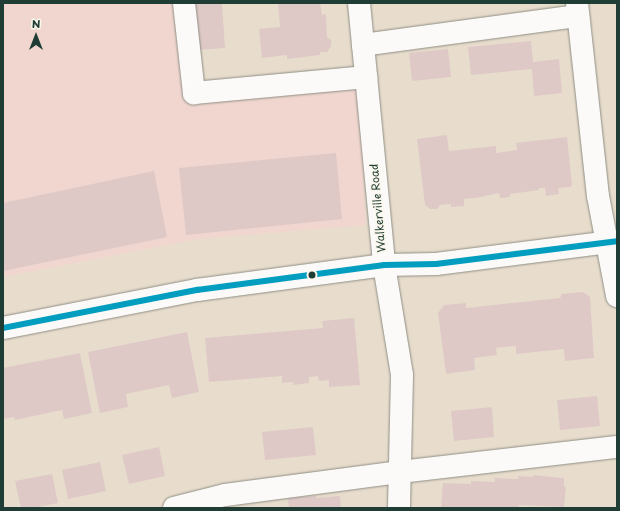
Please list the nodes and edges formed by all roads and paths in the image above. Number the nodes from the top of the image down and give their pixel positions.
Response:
1 (184, 3) edge
2 (359, 3) edge
3 (578, 9) edge
4 (363, 45) junction
5 (366, 77) junction
6 (612, 241) edge
7 (384, 265) junction
8 (617, 296) edge
9 (3, 328) edge
10 (617, 447) edge
11 (400, 472) junction
12 (174, 508) edge
13 (399, 508) edge

1 - 5 street
2 - 4 street, Walkerville Road
3 - 4 street
3 - 6 street
4 - 5 street, Walkerville Road
5 - 7 street, Walkerville Road
6 - 7 street
6 - 8 street
7 - 9 street
7 - 11 street, Walkerville Road
10 - 11 street
11 - 12 street
11 - 13 street, Walkerville Road

